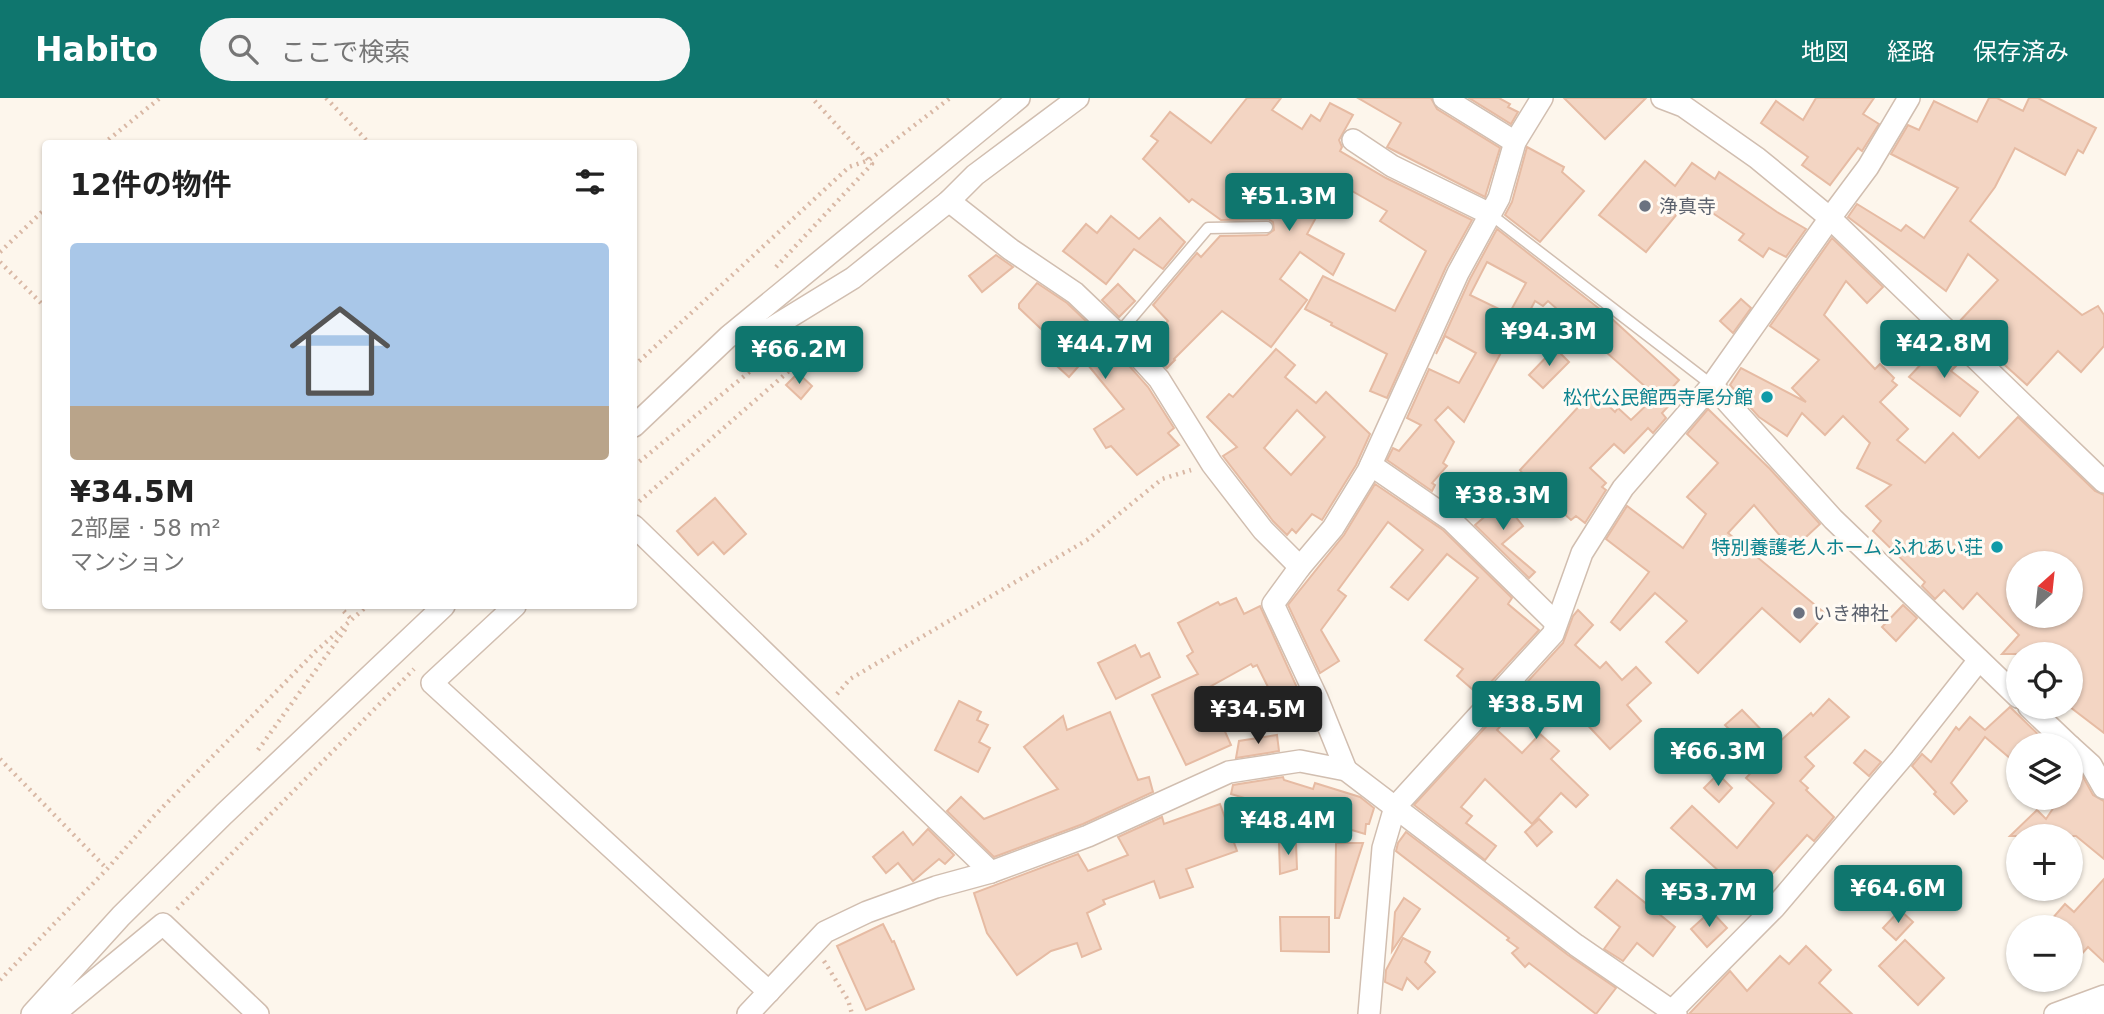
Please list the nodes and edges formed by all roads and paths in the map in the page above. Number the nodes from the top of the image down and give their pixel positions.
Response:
1 (160, 98) edge
2 (326, 98) edge
3 (812, 98) edge
4 (950, 98) edge
5 (1019, 98) edge
6 (1078, 98) edge
7 (1444, 98) edge
8 (1542, 98) edge
9 (1662, 98) edge
10 (1909, 98) edge
11 (108, 140) edge
12 (366, 140) edge
13 (1353, 140) dead end
14 (1515, 142) junction
15 (869, 160) junction
16 (950, 201) junction
17 (42, 212) edge
18 (1490, 214) junction
19 (1830, 218) junction
20 (1267, 227) dead end
21 (0, 252) edge
22 (0, 262) edge
23 (768, 276) dead end
24 (42, 304) edge
25 (808, 324) dead end
26 (1118, 334) junction
27 (729, 335) junction
28 (778, 349) dead end
29 (637, 363) edge
30 (1712, 385) junction
31 (637, 423) edge
32 (637, 464) edge
33 (1212, 464) junction
34 (1371, 465) junction
35 (2104, 482) edge
36 (637, 503) edge
37 (637, 529) edge
38 (1300, 567) junction
39 (342, 609) edge
40 (363, 609) edge
41 (441, 609) edge
42 (512, 609) edge
43 (352, 619) junction
44 (1556, 623) junction
45 (1979, 660) junction
46 (416, 667) dead end
47 (2006, 686) edge
48 (823, 710) junction
49 (2042, 719) edge
50 (2056, 733) edge
51 (256, 752) dead end
52 (2083, 758) edge
53 (0, 759) edge
54 (1346, 770) junction
55 (2104, 788) edge
56 (1395, 807) junction
57 (107, 869) junction
58 (991, 872) junction
59 (163, 924) junction
60 (813, 943) junction
61 (0, 980) edge
62 (768, 992) junction
63 (2104, 996) edge
64 (2104, 1006) edge
65 (1672, 1013) edge
66 (32, 1014) edge
67 (54, 1014) edge
68 (258, 1014) edge
69 (748, 1014) edge
70 (852, 1014) edge
71 (1369, 1014) edge
72 (2055, 1014) edge
73 (2099, 1014) edge

1 - 11 path
2 - 12 path
3 - 15 path
4 - 15 path
5 - 27 street
6 - 16 street
7 - 14 street
8 - 14 street
9 - 19 street
10 - 19 street
13 - 18 street
14 - 18 street
15 - 23 path
15 - 29 path
16 - 26 street
16 - 27 street
17 - 21 path
18 - 30 lane
18 - 34 street
19 - 30 street
19 - 35 street
20 - 26 lane
22 - 24 path
25 - 36 path
26 - 33 street
27 - 31 street
28 - 32 path
30 - 44 street
30 - 45 street
33 - 38 street
33 - 48 path
34 - 38 street
34 - 44 street
37 - 48 street
38 - 54 street
39 - 43 path
40 - 43 path
41 - 66 street
42 - 62 street
43 - 51 path
43 - 57 path
44 - 56 street
45 - 47 street
45 - 65 street
46 - 59 path
48 - 58 street
49 - 50 street
52 - 55 street
53 - 57 path
54 - 56 street
54 - 58 street
56 - 65 street
56 - 71 street
57 - 61 path
58 - 60 street
59 - 67 street
59 - 68 street
60 - 62 street
60 - 70 path
62 - 69 street
63 - 72 street
64 - 73 street

